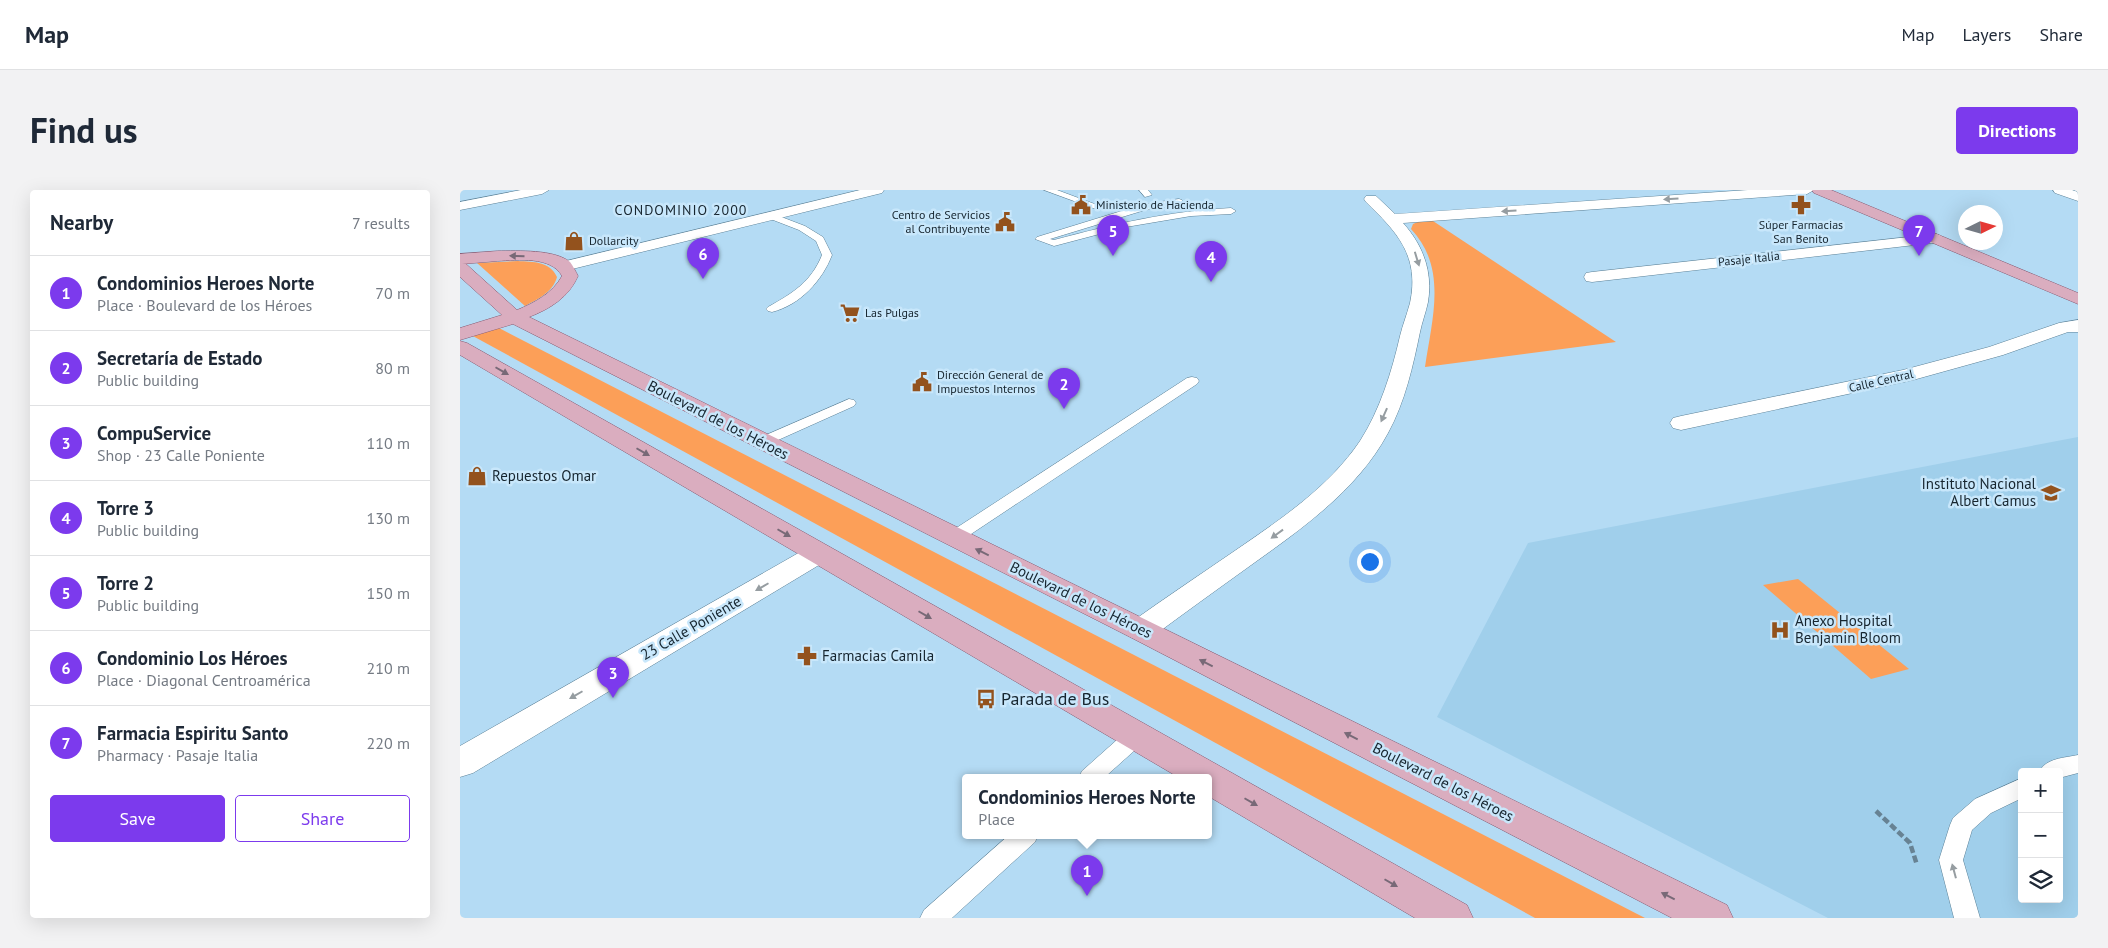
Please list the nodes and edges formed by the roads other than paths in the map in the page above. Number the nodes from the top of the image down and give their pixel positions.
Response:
1 (542, 190) edge
2 (877, 190) edge
3 (1048, 190) edge
4 (1807, 190) edge
5 (1819, 190) edge
6 (2060, 190) edge
7 (2074, 190) edge
8 (2078, 190) edge
9 (2078, 197) edge
10 (1370, 199) dead end
11 (460, 206) edge
12 (1096, 206) dead end
13 (1231, 211) dead end
14 (1191, 213) junction
15 (771, 216) junction
16 (1391, 219) junction
17 (1936, 239) junction
18 (460, 259) edge
19 (564, 266) junction
20 (460, 268) edge
21 (1592, 277) dead end
22 (2078, 299) edge
23 (772, 309) dead end
24 (514, 317) junction
25 (2078, 326) edge
26 (460, 334) edge
27 (460, 347) edge
28 (1192, 381) dead end
29 (849, 403) dead end
30 (1681, 424) dead end
31 (762, 442) junction
32 (953, 538) junction
33 (819, 553) junction
34 (1141, 630) junction
35 (1136, 736) junction
36 (460, 763) edge
37 (2078, 764) edge
38 (2060, 768) edge
39 (1093, 774) edge
40 (1201, 774) edge
41 (1212, 780) edge
42 (2018, 789) edge
43 (1022, 839) edge
44 (933, 918) edge
45 (1452, 918) edge
46 (1712, 918) edge
47 (1967, 918) edge

1 - 11 street
2 - 15 street
3 - 12 lane
4 -> 16 street
5 - 17 main road
6 - 9 street
7 - 8 street
10 - 16 street
13 - 14 lane
14 - 14 lane
15 - 19 street
15 - 23 lane
16 -> 34 street
17 - 21 street, Pasaje Italia
17 - 22 main road
19 -> 18 main road
19 - 24 main road
20 - 24 main road, Boulevard de los Héroes
24 - 26 main road
24 - 31 main road, Boulevard de los Héroes
25 - 30 street, Calle Central
27 -> 33 main road
28 - 32 lane
29 - 31 lane
31 - 32 main road, Boulevard de los Héroes
34 -> 32 main road, Boulevard de los Héroes
33 -> 35 main road
33 -> 36 street, 23 Calle Poniente
46 -> 34 main road, Boulevard de los Héroes
35 - 39 lane
35 - 40 main road
37 - 38 lane
41 -> 45 main road
47 -> 42 lane
43 - 44 lane

